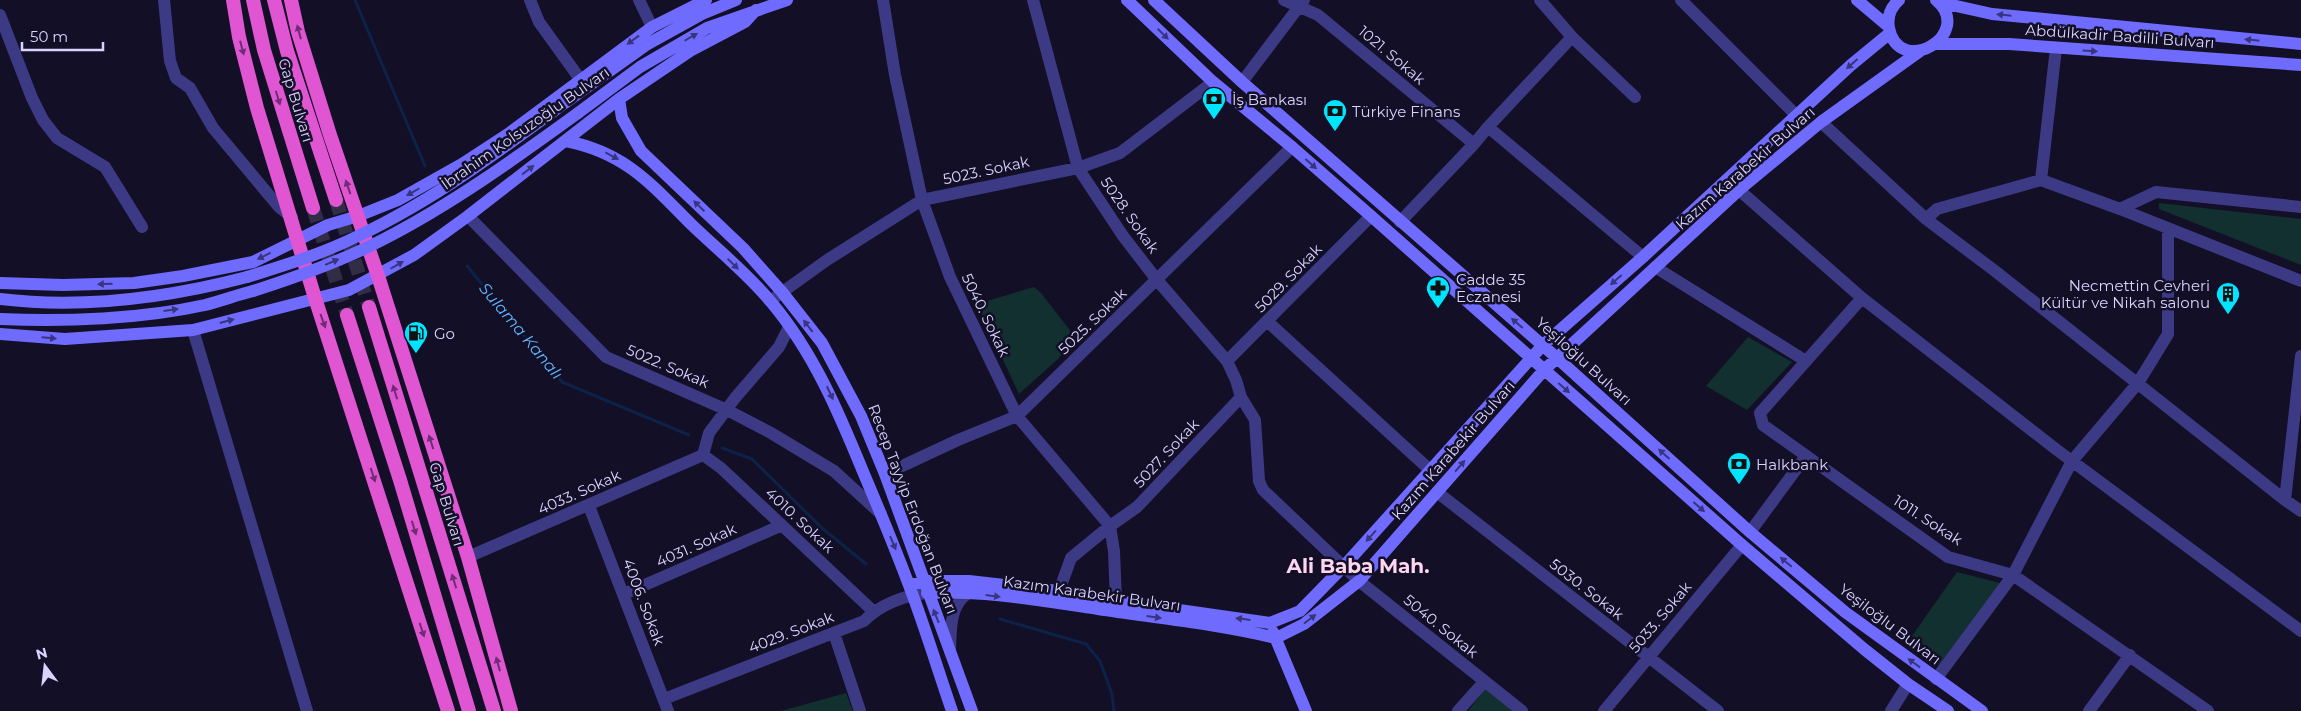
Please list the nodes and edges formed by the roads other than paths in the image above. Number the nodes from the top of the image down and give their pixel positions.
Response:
1 (164, 0) edge
2 (233, 0) edge
3 (253, 0) edge
4 (274, 0) edge
5 (291, 0) edge
6 (530, 0) edge
7 (639, 0) edge
8 (706, 0) edge
9 (736, 0) edge
10 (787, 0) edge
11 (883, 0) edge
12 (1033, 0) edge
13 (1128, 0) edge
14 (1154, 0) edge
15 (1284, 0) edge
16 (1540, 0) edge
17 (1681, 0) edge
18 (1857, 0) edge
19 (1899, 0) edge
20 (1937, 1) edge
21 (1300, 2) edge
22 (756, 10) junction
23 (0, 15) edge
24 (652, 27) junction
25 (1889, 30) junction
26 (1572, 37) junction
27 (1937, 44) junction
28 (2301, 44) edge
29 (2056, 48) junction
30 (1920, 51) junction
31 (2301, 65) edge
32 (580, 78) junction
33 (1213, 82) junction
34 (1242, 82) junction
35 (1636, 98) dead end
36 (619, 99) junction
37 (1796, 116) junction
38 (1821, 122) junction
39 (1488, 127) junction
40 (566, 141) junction
41 (1474, 144) junction
42 (1292, 148) junction
43 (1078, 168) junction
44 (2040, 180) junction
45 (1739, 190) junction
46 (336, 200) tunnel mouth
47 (922, 200) junction
48 (2301, 206) edge
49 (313, 208) tunnel mouth
50 (2120, 209) junction
51 (358, 216) junction
52 (468, 216) junction
53 (1371, 216) junction
54 (292, 218) junction
55 (1926, 219) junction
56 (1400, 222) junction
57 (142, 227) dead end
58 (2168, 228) junction
59 (298, 240) junction
60 (1643, 257) junction
61 (1655, 267) junction
62 (378, 276) junction
63 (1157, 280) junction
64 (2301, 281) edge
65 (0, 283) edge
66 (782, 292) junction
67 (315, 298) junction
68 (1862, 298) junction
69 (0, 299) edge
70 (770, 301) junction
71 (369, 308) tunnel mouth
72 (347, 315) tunnel mouth
73 (0, 319) edge
74 (1268, 322) junction
75 (789, 327) junction
76 (193, 330) junction
77 (0, 334) edge
78 (1543, 345) junction
79 (2301, 356) edge
80 (1557, 358) junction
81 (1530, 359) junction
82 (1806, 361) junction
83 (1227, 362) junction
84 (1544, 370) junction
85 (2138, 383) junction
86 (1241, 397) junction
87 (727, 410) junction
88 (1017, 416) junction
89 (1255, 420) joint
90 (703, 455) junction
91 (1806, 456) junction
92 (2072, 461) junction
93 (1430, 470) junction
94 (885, 474) junction
95 (1437, 492) junction
96 (2285, 500) junction
97 (589, 506) junction
98 (2301, 511) edge
99 (881, 514) junction
100 (780, 526) junction
101 (1110, 526) junction
102 (1750, 532) junction
103 (1742, 545) junction
104 (468, 557) junction
105 (1344, 566) junction
106 (2013, 575) junction
107 (1359, 581) junction
108 (926, 587) junction
109 (911, 590) junction
110 (1059, 591) junction
111 (968, 593) junction
112 (624, 594) junction
113 (1118, 607) junction
114 (873, 611) junction
115 (1270, 623) junction
116 (2301, 631) edge
117 (834, 633) junction
118 (1276, 638) junction
119 (950, 653) junction
120 (2130, 655) junction
121 (1647, 657) junction
122 (1936, 680) junction
123 (1484, 682) junction
124 (1908, 684) junction
125 (666, 705) edge
126 (307, 711) edge
127 (448, 711) edge
128 (469, 711) edge
129 (494, 711) edge
130 (511, 711) edge
131 (860, 711) edge
132 (952, 711) edge
133 (972, 711) edge
134 (1306, 711) edge
135 (1458, 711) edge
136 (1522, 711) edge
137 (1604, 711) edge
138 (1718, 711) edge
139 (1891, 711) edge
140 (1948, 711) edge
141 (1982, 711) edge
142 (2089, 711) edge
143 (2208, 711) edge

1 - 54 street
2 -> 54 highway
3 -> 49 highway, Gap Bulvarı
4 - 46 highway, Gap Bulvarı
51 -> 5 highway
6 - 32 street
7 - 24 street
8 - 24 main road
9 - 69 main road, İbrahim Kolsuzoğlu Bulvarı, bridge
10 - 22 main road, İbrahim Kolsuzoğlu Bulvarı
11 - 47 street, 5040. Sokak
12 - 43 street, 5028. Sokak
13 -> 33 main road
14 - 34 main road, Yeşiloğlu Bulvarı
15 - 21 street, 1021. Sokak
16 - 26 street
17 - 37 street
18 - 25 main road
19 - 25 main road
20 - 27 main road
28 -> 20 main road, Abdülkadir Badilli Bulvarı
21 - 34 street
21 - 41 street, 1021. Sokak
22 - 36 main road
73 -> 22 main road, İbrahim Kolsuzoğlu Bulvarı, bridge
23 - 57 street
24 -> 32 main road
25 - 30 main road
25 -> 37 main road, Kazım Karabekir Bulvarı
26 - 35 street
26 - 39 street
27 - 29 main road, Abdülkadir Badilli Bulvarı
27 - 30 main road, Kazım Karabekir Bulvarı
29 -> 31 main road, Abdülkadir Badilli Bulvarı
29 - 44 street
30 - 38 main road, Kazım Karabekir Bulvarı
32 -> 51 main road
33 - 42 main road
33 - 43 street, 5023. Sokak
34 - 56 main road, Yeşiloğlu Bulvarı
36 - 40 main road
66 -> 36 main road, Recep Tayyip Erdoğan Bulvarı
37 - 60 main road, Kazım Karabekir Bulvarı
38 - 45 main road, Kazım Karabekir Bulvarı
38 - 55 street
39 - 41 street
39 - 60 street
52 -> 40 main road
40 -> 70 main road, Recep Tayyip Erdoğan Bulvarı
41 - 56 street
42 -> 53 main road
42 - 63 street, 5025. Sokak
43 - 47 street, 5023. Sokak
43 - 63 street, 5028. Sokak
44 - 50 street
44 - 55 street
45 - 61 main road, Kazım Karabekir Bulvarı
45 - 68 street
47 - 66 street, 5023. Sokak
47 - 88 street, 5040. Sokak
48 - 50 street
50 - 58 street
51 - 59 main road
51 - 62 highway
62 -> 52 main road
52 - 87 street, 5022. Sokak
53 - 74 street, 5029. Sokak
53 - 81 main road
54 - 59 highway
55 - 85 street
78 -> 56 main road, Yeşiloğlu Bulvarı
58 - 64 street
58 - 85 street
59 -> 65 main road
59 - 67 highway
60 -> 78 main road, Kazım Karabekir Bulvarı
61 - 80 main road, Kazım Karabekir Bulvarı
61 - 82 street
62 - 67 main road
104 -> 62 highway
63 - 83 street, 5028. Sokak
63 - 88 street, 5025. Sokak
66 - 70 street, 5023. Sokak
94 -> 66 main road, Recep Tayyip Erdoğan Bulvarı
76 -> 67 main road
67 -> 127 highway
68 - 82 street
68 - 92 street
70 - 75 main road, Recep Tayyip Erdoğan Bulvarı
129 -> 71 highway, Gap Bulvarı
72 -> 128 highway
74 - 83 street, 5029. Sokak
74 - 93 street
75 - 87 street
75 -> 99 main road, Recep Tayyip Erdoğan Bulvarı
77 -> 76 main road
76 - 126 street
78 - 80 main road, Yeşiloğlu Bulvarı
78 - 81 main road, Kazım Karabekir Bulvarı
79 - 96 street
80 - 84 main road, Kazım Karabekir Bulvarı
102 -> 80 main road, Yeşiloğlu Bulvarı
81 - 84 main road
81 - 93 main road, Kazım Karabekir Bulvarı
82 - 91 street, 1011. Sokak
83 - 86 street, 5028. Sokak
95 -> 84 main road, Kazım Karabekir Bulvarı
84 -> 103 main road
85 - 92 street
85 - 96 street
86 - 89 street, 5028. Sokak
86 - 101 street, 5027. Sokak
87 - 90 street
87 - 99 street, 5022. Sokak
88 - 94 street, 5025. Sokak
88 - 101 street, 5040. Sokak
89 - 105 street, 5040. Sokak
90 - 97 street, 4033. Sokak
90 - 100 street, 4010. Sokak
91 - 102 street
91 - 106 street, 1011. Sokak
92 - 106 street
92 - 116 street
93 -> 105 main road, Kazım Karabekir Bulvarı
94 - 108 main road, Recep Tayyip Erdoğan Bulvarı
95 - 107 main road, Kazım Karabekir Bulvarı
95 - 121 street, 5030. Sokak
96 - 98 street
97 - 104 street, 4033. Sokak
97 - 112 street, 4006. Sokak
99 -> 109 main road, Recep Tayyip Erdoğan Bulvarı
100 - 112 street, 4031. Sokak
100 - 114 street, 4010. Sokak
101 - 110 street, 5027. Sokak
101 - 113 street
122 -> 102 main road, Yeşiloğlu Bulvarı
103 - 121 street, 5033. Sokak
103 - 124 main road
130 -> 104 highway
105 - 107 street, 5040. Sokak
105 - 115 main road, Kazım Karabekir Bulvarı
106 - 120 street, 1011. Sokak
106 - 122 street
118 -> 107 main road, Kazım Karabekir Bulvarı
107 - 123 street, 5040. Sokak
108 - 109 main road, Kazım Karabekir Bulvarı
108 - 110 main road, Kazım Karabekir Bulvarı
108 - 111 main road, Kazım Karabekir Bulvarı
119 -> 108 main road, Recep Tayyip Erdoğan Bulvarı
109 - 114 street, 4029. Sokak
109 - 132 main road, Recep Tayyip Erdoğan Bulvarı
110 - 113 main road, Kazım Karabekir Bulvarı
111 -> 113 main road, Kazım Karabekir Bulvarı
111 - 119 street
112 - 125 street, 4006. Sokak
115 -> 113 main road, Kazım Karabekir Bulvarı
113 -> 118 main road, Kazım Karabekir Bulvarı
114 - 117 street, 4029. Sokak
115 - 118 main road
117 - 125 street, 4029. Sokak
117 - 131 street
118 - 134 main road
119 - 133 main road, Recep Tayyip Erdoğan Bulvarı
120 - 142 street
120 - 143 street, 1011. Sokak
121 - 137 street, 5033. Sokak
121 - 138 street, 5030. Sokak
122 - 141 main road, Yeşiloğlu Bulvarı
123 - 135 street
123 - 136 street, 5040. Sokak
124 - 139 street
124 - 140 main road

